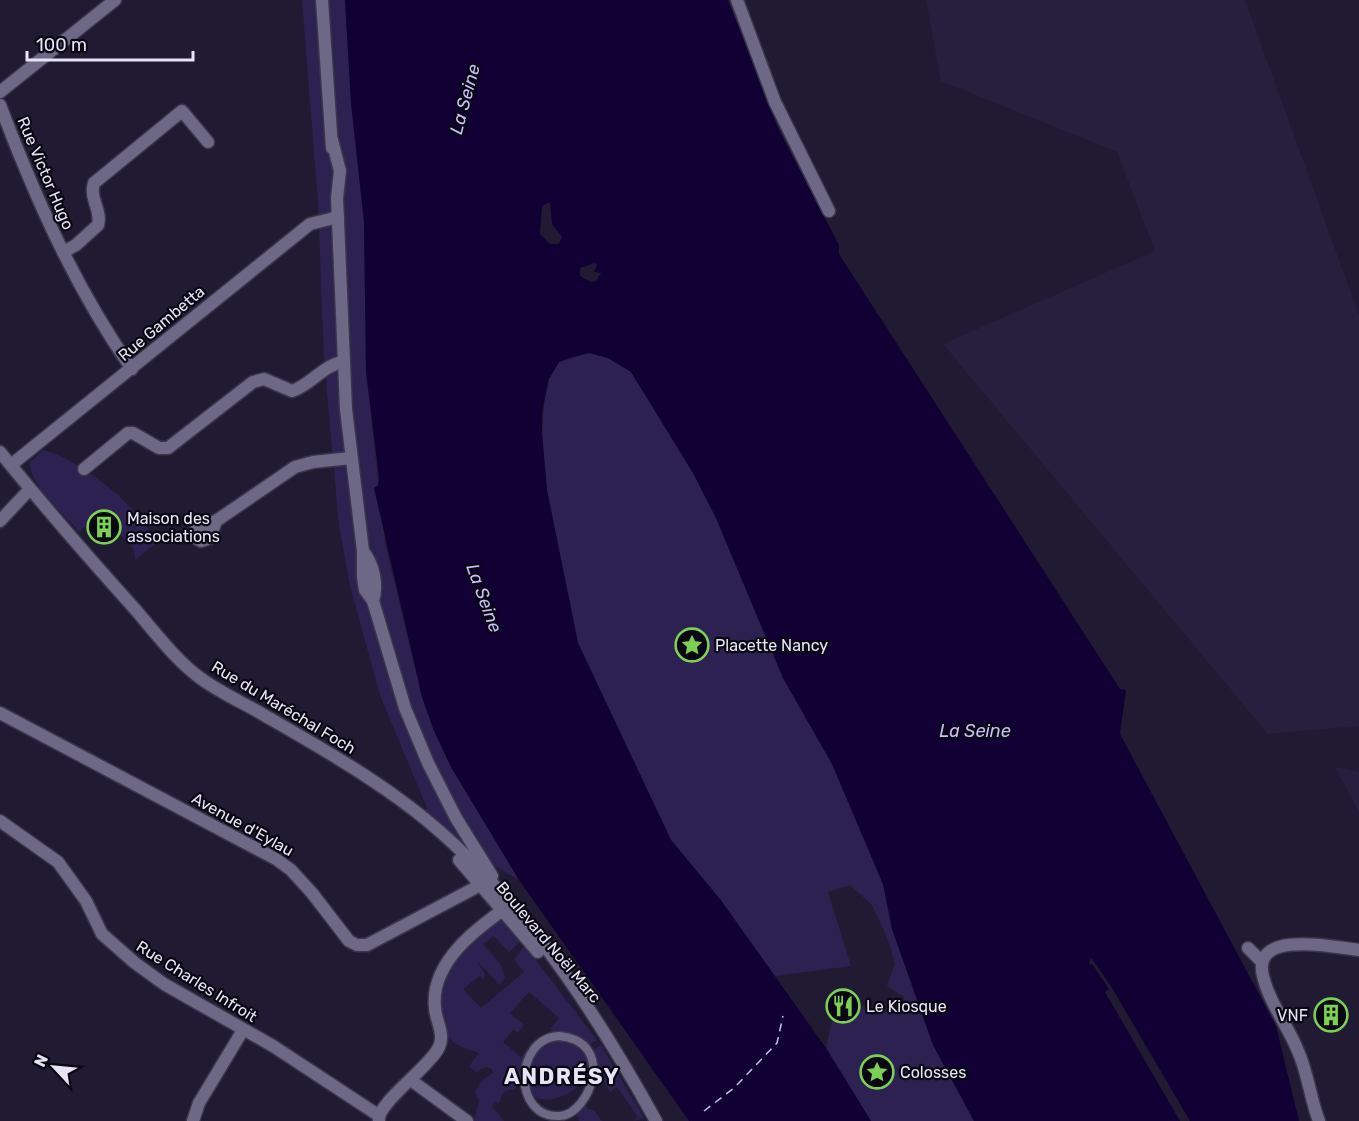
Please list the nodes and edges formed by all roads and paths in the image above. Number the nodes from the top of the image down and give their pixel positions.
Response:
1 (115, 0) edge
2 (322, 0) edge
3 (737, 0) edge
4 (0, 92) edge
5 (0, 105) edge
6 (208, 142) dead end
7 (829, 210) dead end
8 (338, 217) junction
9 (63, 252) junction
10 (343, 362) junction
11 (132, 369) junction
12 (0, 452) edge
13 (351, 458) junction
14 (11, 465) junction
15 (84, 469) dead end
16 (30, 489) junction
17 (0, 521) edge
18 (216, 521) dead end
19 (0, 713) edge
20 (420, 816) junction
21 (0, 821) edge
22 (473, 857) junction
23 (486, 877) junction
24 (506, 908) junction
25 (1248, 948) dead end
26 (1359, 950) edge
27 (1264, 958) junction
28 (243, 1030) junction
29 (586, 1049) joint
30 (412, 1081) junction
31 (378, 1118) edge
32 (193, 1121) edge
33 (467, 1121) edge
34 (656, 1121) edge
35 (1319, 1121) edge

1 - 4 street
2 - 8 street
3 - 7 street
5 - 9 street, Rue Victor Hugo
6 - 9 street, Rue Victor Hugo
8 - 10 street
8 - 11 street, Rue Gambetta
9 - 11 street, Rue Victor Hugo
10 - 13 street
10 - 15 street
11 - 14 street, Rue Gambetta
12 - 14 street, Rue du Maréchal Foch
13 - 18 street
13 - 22 street
14 - 16 street, Rue du Maréchal Foch
16 - 17 street
16 - 20 street, Rue du Maréchal Foch
19 - 23 street, Avenue d'Eylau
20 - 22 street, Rue du Maréchal Foch
20 - 23 street, Rue du Maréchal Foch
21 - 28 street, Rue Charles Infroit
22 - 23 street
23 - 24 street, Boulevard Noël Marc
24 - 30 street
24 - 34 street, Boulevard Noël Marc
25 - 27 street
26 - 27 street
27 - 35 street
28 - 31 street, Rue Charles Infroit
28 - 32 street
29 - 29 street
30 - 31 street
30 - 33 street

